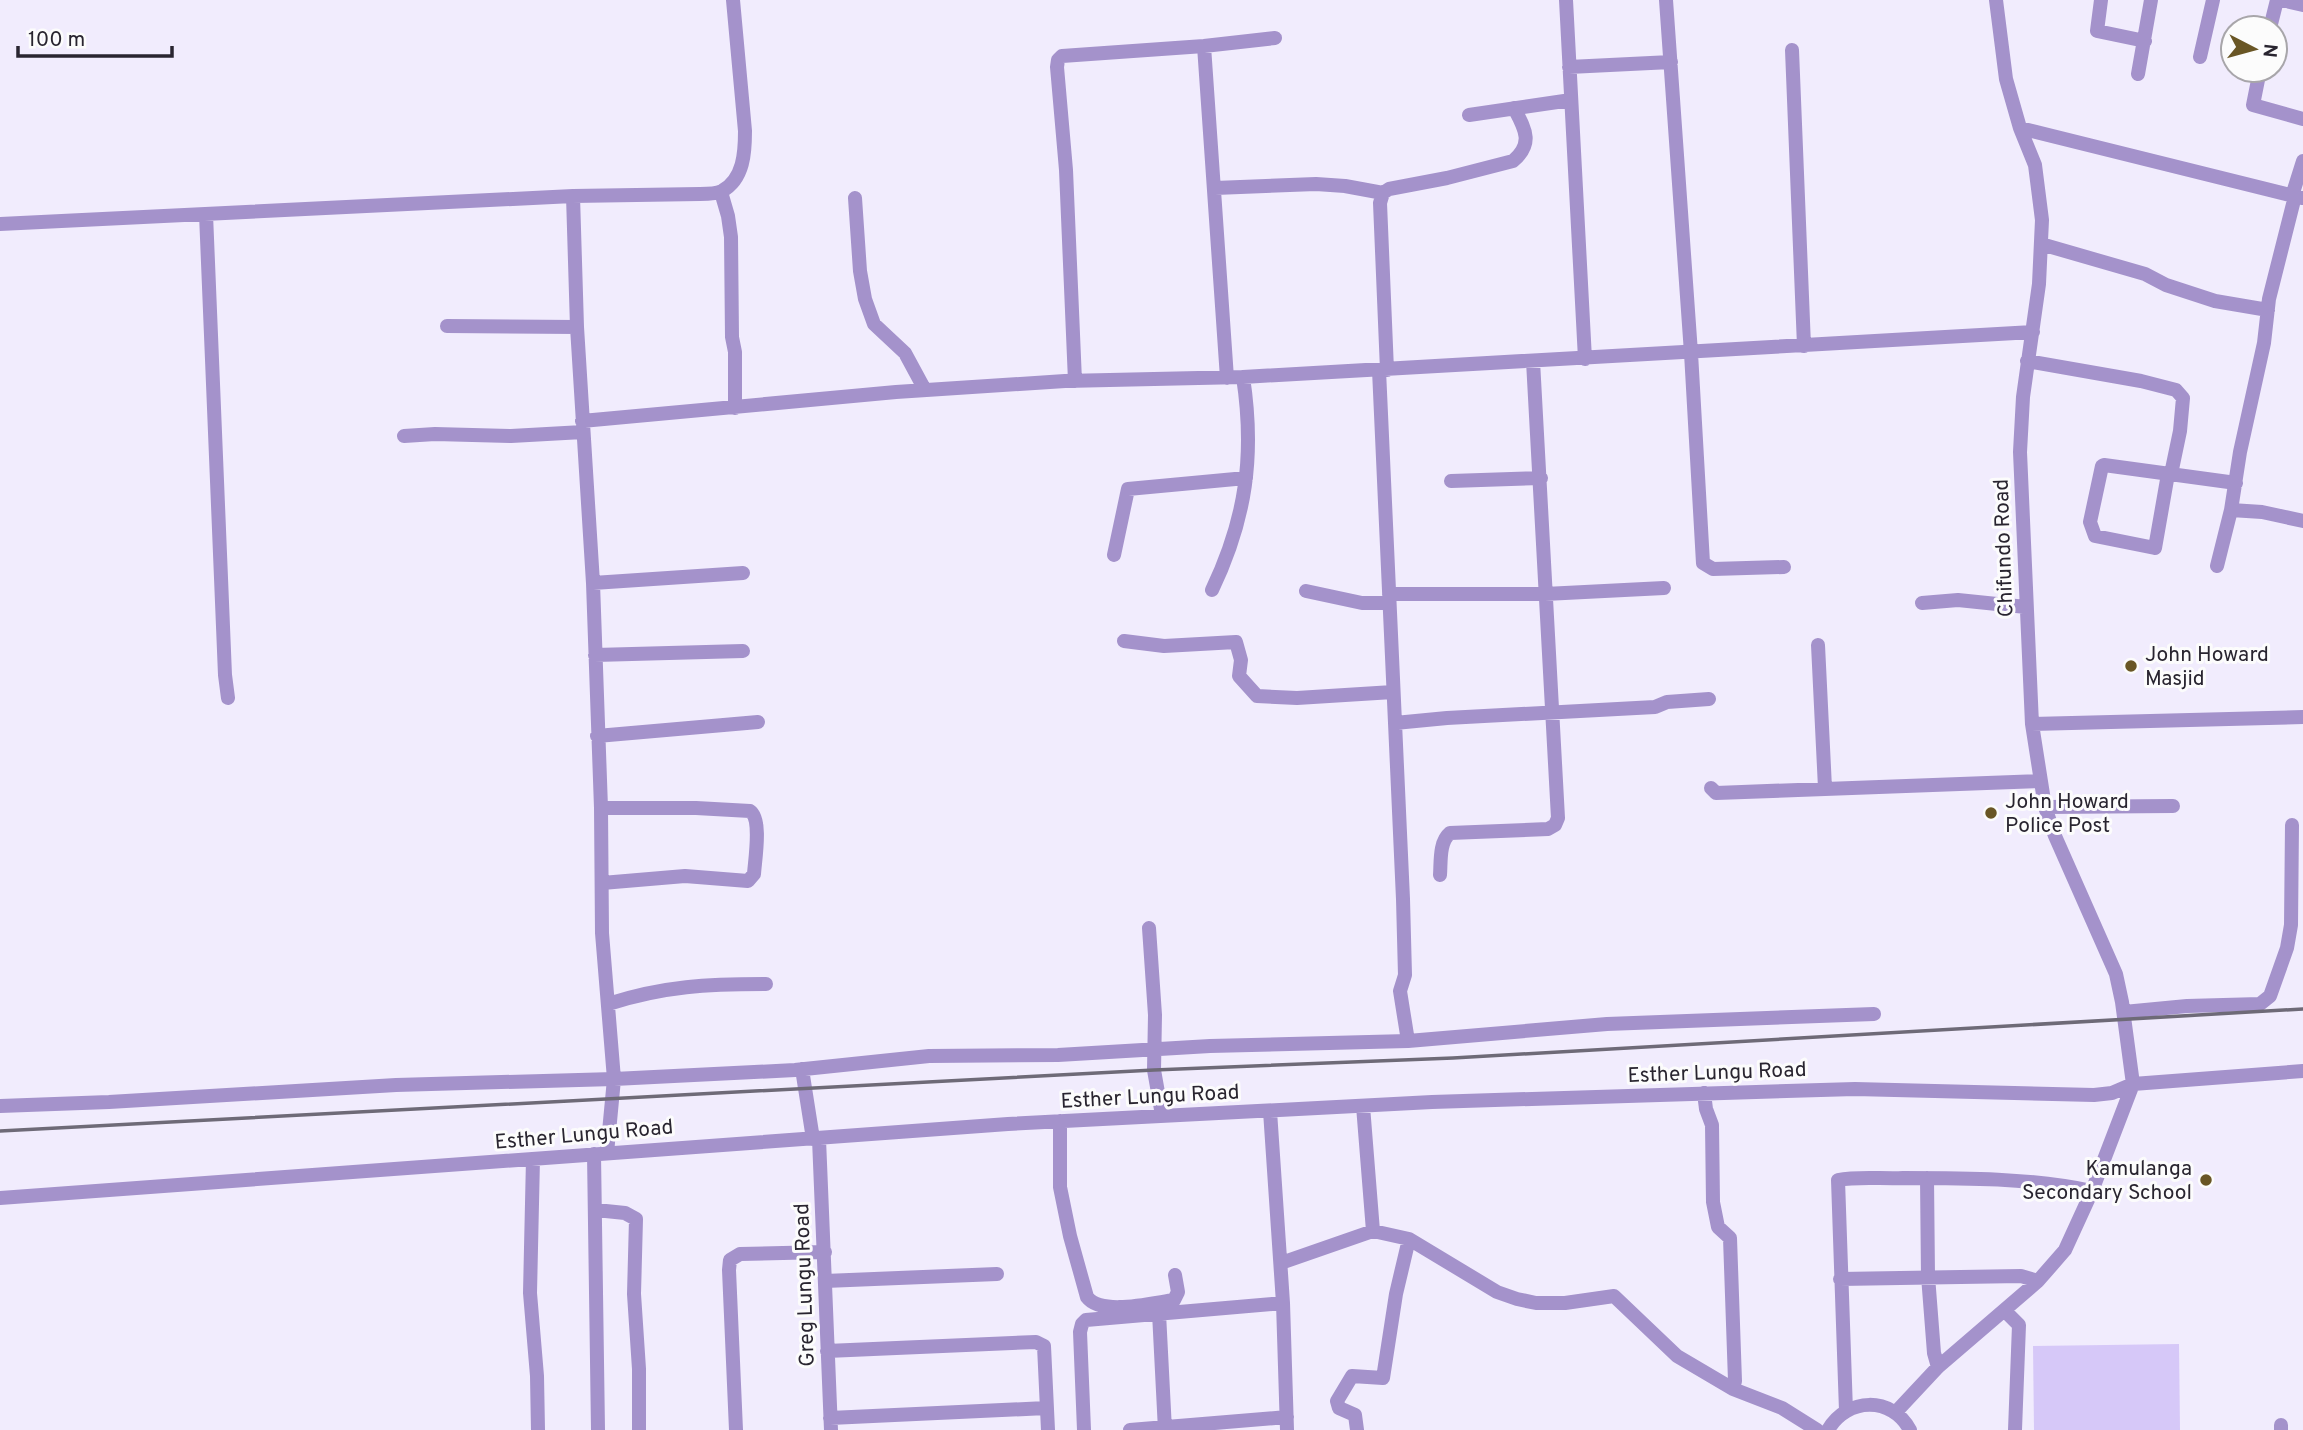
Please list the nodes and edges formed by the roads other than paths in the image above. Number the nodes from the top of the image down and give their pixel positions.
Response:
1 (733, 0) edge
2 (1566, 0) edge
3 (1666, 0) edge
4 (1996, 0) edge
5 (2101, 0) edge
6 (2151, 0) edge
7 (2213, 0) edge
8 (2282, 0) edge
9 (2303, 5) edge
10 (1275, 38) dead end
11 (2145, 41) junction
12 (1204, 46) junction
13 (1791, 50) dead end
14 (2200, 57) dead end
15 (1671, 62) junction
16 (1569, 67) junction
17 (2138, 74) dead end
18 (2257, 84) edge
19 (1571, 100) junction
20 (1514, 108) junction
21 (1469, 115) dead end
22 (2303, 118) edge
23 (2020, 128) junction
24 (2303, 161) edge
25 (1215, 188) junction
26 (721, 192) junction
27 (1383, 193) junction
28 (573, 196) junction
29 (2297, 197) edge
30 (855, 198) dead end
31 (206, 214) junction
32 (0, 224) edge
33 (2041, 244) junction
34 (2268, 310) junction
35 (447, 326) dead end
36 (577, 327) junction
37 (2033, 332) junction
38 (1804, 346) junction
39 (1691, 353) junction
40 (1585, 359) junction
41 (1534, 361) junction
42 (2027, 361) junction
43 (1383, 370) junction
44 (1243, 377) junction
45 (1227, 378) junction
46 (1075, 381) junction
47 (925, 390) junction
48 (736, 408) junction
49 (582, 427) junction
50 (404, 436) dead end
51 (2170, 474) junction
52 (1245, 478) junction
53 (1541, 478) junction
54 (1451, 481) dead end
55 (2236, 483) junction
56 (2231, 510) junction
57 (2303, 521) edge
58 (1114, 555) dead end
59 (2217, 566) dead end
60 (1784, 567) dead end
61 (743, 573) dead end
62 (593, 583) junction
63 (1664, 588) dead end
64 (1212, 590) dead end
65 (1306, 591) dead end
66 (1545, 594) junction
67 (1389, 598) junction
68 (1922, 603) dead end
69 (2026, 607) junction
70 (1124, 641) dead end
71 (1818, 645) dead end
72 (743, 651) dead end
73 (594, 655) junction
74 (1393, 692) junction
75 (228, 698) dead end
76 (1709, 699) dead end
77 (1554, 712) junction
78 (2303, 717) edge
79 (758, 722) dead end
80 (1395, 723) junction
81 (2032, 724) junction
82 (597, 736) junction
83 (2040, 781) junction
84 (1712, 788) dead end
85 (1825, 788) junction
86 (2173, 806) dead end
87 (2045, 807) junction
88 (601, 808) junction
89 (2292, 825) dead end
90 (1440, 875) dead end
91 (601, 883) junction
92 (1149, 928) dead end
93 (766, 984) dead end
94 (608, 1004) junction
95 (2124, 1012) junction
96 (1874, 1014) dead end
97 (1408, 1041) junction
98 (1153, 1049) junction
99 (803, 1069) junction
100 (2303, 1070) edge
101 (614, 1079) junction
102 (2133, 1084) junction
103 (1704, 1093) junction
104 (0, 1106) edge
105 (1363, 1106) junction
106 (1270, 1111) junction
107 (1162, 1115) junction
108 (1060, 1121) junction
109 (816, 1139) junction
110 (600, 1154) junction
111 (533, 1159) junction
112 (1927, 1178) junction
113 (2092, 1191) junction
114 (0, 1198) edge
115 (596, 1210) junction
116 (1373, 1231) junction
117 (1409, 1239) junction
118 (825, 1252) junction
119 (1281, 1263) junction
120 (997, 1274) dead end
121 (1175, 1275) dead end
122 (1928, 1276) junction
123 (1840, 1279) junction
124 (825, 1281) junction
125 (2038, 1281) junction
126 (1283, 1303) junction
127 (2005, 1311) junction
128 (1159, 1313) junction
129 (827, 1351) junction
130 (1938, 1367) junction
131 (1733, 1389) junction
132 (1046, 1408) junction
133 (1846, 1411) junction
134 (1895, 1413) junction
135 (1287, 1423) edge
136 (831, 1424) edge
137 (1165, 1428) edge
138 (538, 1430) edge
139 (598, 1430) edge
140 (639, 1430) edge
141 (736, 1430) edge
142 (1048, 1430) edge
143 (1084, 1430) edge
144 (1130, 1430) edge
145 (1357, 1430) edge
146 (1818, 1430) edge
147 (1828, 1430) edge
148 (1910, 1430) edge
149 (2015, 1430) edge

1 - 26 street
2 - 16 street
3 - 15 street
4 - 23 street, Chifundo Road
5 - 11 street
6 - 11 street
7 - 14 street
8 - 9 street
10 - 12 street
11 - 17 street
12 - 25 street
12 - 46 street
13 - 38 street
15 - 16 street
15 - 39 street
16 - 19 street
18 - 22 street
19 - 20 street
19 - 40 street
20 - 21 street
20 - 27 street
23 - 29 street
23 - 33 street, Chifundo Road
24 - 29 street
25 - 27 street
25 - 45 street
26 - 28 street
26 - 48 street
27 - 43 street
28 - 31 street
28 - 36 street
29 - 34 street
30 - 47 street
31 - 32 street
31 - 75 street
33 - 34 street
33 - 37 street, Chifundo Road
34 - 55 street
35 - 36 street
36 - 49 street
37 - 38 street
37 - 42 street, Chifundo Road
38 - 39 street
39 - 40 street
39 - 60 street
40 - 41 street
41 - 43 street
41 - 53 street
42 - 51 street
42 - 69 street, Chifundo Road
43 - 44 street
43 - 67 street
44 - 45 street
44 - 52 street
45 - 46 street
46 - 47 street
47 - 48 street
48 - 49 street
49 - 50 street
49 - 62 street
51 - 51 street
51 - 55 street
52 - 58 street
52 - 64 street
53 - 54 street
53 - 66 street
55 - 56 street
56 - 57 street
56 - 59 street
61 - 62 street
62 - 73 street
63 - 66 street
65 - 67 street
66 - 67 street
66 - 77 street
67 - 74 street
68 - 69 street
69 - 81 street, Chifundo Road
70 - 74 street
71 - 85 street
72 - 73 street
73 - 82 street
74 - 80 street
76 - 77 street
77 - 80 street
77 - 90 street
78 - 81 street
79 - 82 street
80 - 97 street
81 - 83 street, Chifundo Road
82 - 88 street
83 - 85 street
83 - 87 street, Chifundo Road
84 - 85 street
86 - 87 street
87 - 95 street, Chifundo Road
88 - 91 street
88 - 91 street
89 - 95 street
91 - 94 street
92 - 98 street
93 - 94 street
94 - 101 street
95 - 102 street, Chifundo Road
96 - 97 street
97 - 98 street
98 - 99 street
98 - 107 street
99 - 101 street
99 - 109 street, Greg Lungu Road
100 - 102 street, Esther Lungu Road
101 - 104 street
101 - 110 street
102 - 103 street, Esther Lungu Road
102 - 113 street
103 - 105 street, Esther Lungu Road
103 - 131 street
105 - 106 street, Esther Lungu Road
105 - 116 street
106 - 107 street, Esther Lungu Road
106 - 119 street
107 - 108 street, Esther Lungu Road
108 - 109 street, Esther Lungu Road
108 - 121 street
109 - 110 street, Esther Lungu Road
109 - 118 street, Greg Lungu Road
110 - 111 street, Esther Lungu Road
110 - 115 street
111 - 114 street, Esther Lungu Road
111 - 138 street
112 - 113 street
112 - 122 street
112 - 123 street
113 - 125 street
115 - 139 street
115 - 140 street
116 - 117 street
116 - 119 street
117 - 131 street
117 - 145 street
118 - 124 street, Greg Lungu Road
118 - 141 street
119 - 126 street
120 - 124 street
122 - 123 street
122 - 125 street
122 - 130 street
123 - 133 street
124 - 129 street, Greg Lungu Road
125 - 127 street
126 - 128 street
126 - 135 street
127 - 130 street
127 - 149 street
128 - 137 street
128 - 143 street
129 - 132 street
129 - 136 street, Greg Lungu Road
130 - 134 street
131 - 146 street
132 - 136 street
132 - 142 street
133 - 134 street
133 - 147 street
134 - 148 street
135 - 137 street
137 - 144 street

